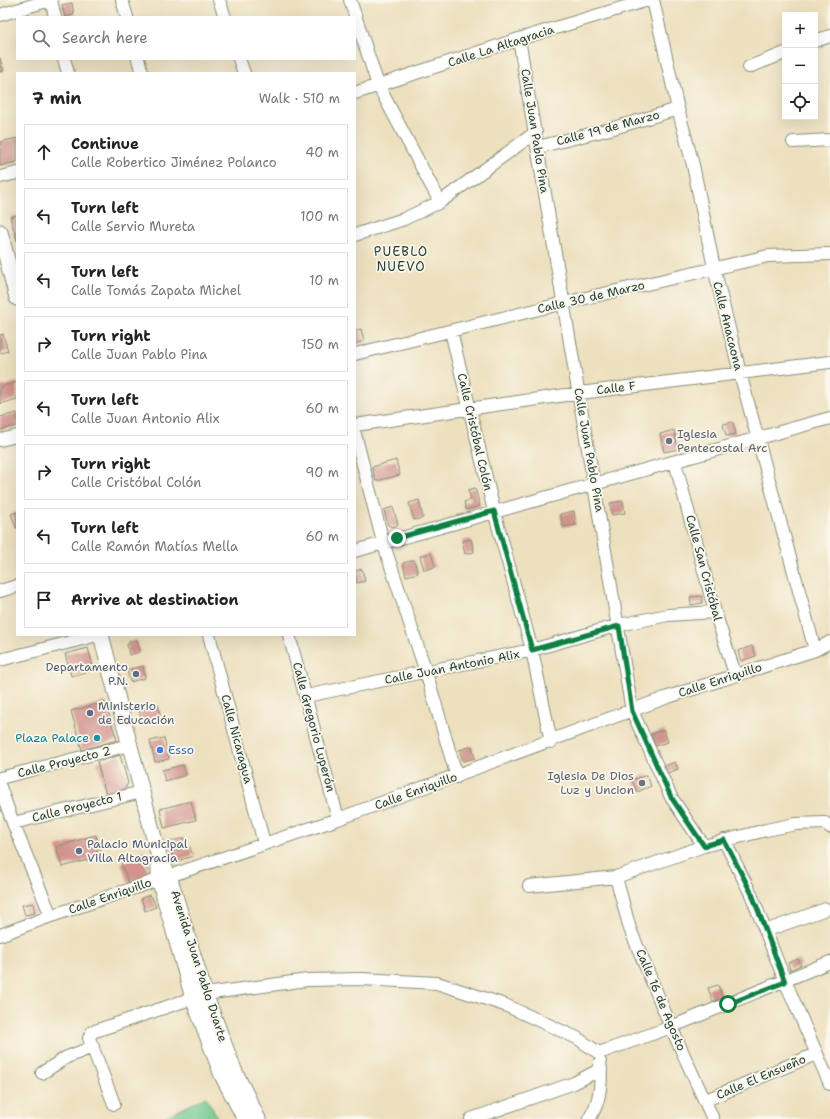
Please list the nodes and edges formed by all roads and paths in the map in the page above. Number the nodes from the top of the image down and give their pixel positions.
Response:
1 (50, 0) edge
2 (122, 0) edge
3 (219, 0) edge
4 (350, 0) edge
5 (648, 0) edge
6 (652, 0) edge
7 (0, 15) edge
8 (55, 16) edge
9 (127, 16) edge
10 (225, 16) edge
11 (355, 16) edge
12 (356, 18) edge
13 (830, 36) edge
14 (520, 39) junction
15 (818, 41) edge
16 (782, 54) edge
17 (64, 60) edge
18 (138, 60) edge
19 (239, 60) edge
20 (749, 67) dead end
21 (68, 72) edge
22 (142, 72) edge
23 (244, 72) edge
24 (378, 85) junction
25 (356, 93) edge
26 (678, 109) junction
27 (536, 132) junction
28 (830, 140) edge
29 (793, 142) dead end
30 (538, 147) junction
31 (16, 173) edge
32 (0, 177) edge
33 (440, 202) junction
34 (0, 232) edge
35 (356, 235) edge
36 (830, 254) edge
37 (714, 268) junction
38 (16, 294) edge
39 (564, 303) junction
40 (451, 331) junction
41 (356, 354) edge
42 (830, 362) edge
43 (740, 373) junction
44 (580, 393) junction
45 (469, 408) junction
46 (830, 418) edge
47 (356, 425) edge
48 (16, 436) edge
49 (356, 438) edge
50 (758, 438) junction
51 (0, 440) edge
52 (675, 462) junction
53 (595, 485) junction
54 (494, 511) junction
55 (383, 542) junction
56 (356, 551) edge
57 (16, 586) edge
58 (0, 590) edge
59 (715, 612) junction
60 (619, 626) junction
61 (95, 636) edge
62 (99, 636) edge
63 (209, 636) edge
64 (289, 636) edge
65 (830, 642) edge
66 (532, 650) junction
67 (815, 650) junction
68 (0, 660) edge
69 (426, 672) junction
70 (735, 674) junction
71 (306, 696) junction
72 (632, 711) junction
73 (551, 742) junction
74 (129, 745) junction
75 (457, 777) junction
76 (0, 778) edge
77 (0, 787) edge
78 (142, 792) junction
79 (338, 819) junction
80 (13, 823) junction
81 (830, 827) edge
82 (724, 840) junction
83 (264, 843) junction
84 (704, 846) junction
85 (616, 877) junction
86 (164, 878) junction
87 (528, 886) dead end
88 (826, 909) dead end
89 (51, 916) junction
90 (765, 931) junction
91 (0, 935) edge
92 (830, 962) edge
93 (785, 982) junction
94 (199, 996) junction
95 (671, 1026) junction
96 (92, 1047) junction
97 (599, 1053) junction
98 (816, 1054) junction
99 (601, 1069) junction
100 (42, 1073) dead end
101 (830, 1084) edge
102 (706, 1100) junction
103 (114, 1104) dead end
104 (245, 1119) edge
105 (258, 1119) edge
106 (471, 1119) edge
107 (589, 1119) edge
108 (714, 1119) edge

1 - 7 street
1 - 8 street
2 - 9 street
3 - 10 street
4 - 11 street
5 - 14 street, Calle La Altagracia
6 - 26 street, Calle Anacaona
12 - 24 street
13 - 15 street
14 - 24 street, Calle La Altagracia
14 - 27 street, Calle Juan Pablo Pina
16 - 20 street
17 - 21 street
18 - 22 street
19 - 23 street
24 - 25 street, Calle La Altagracia
24 - 33 street
26 - 30 street, Calle 19 de Marzo
26 - 37 street, Calle Anacaona
27 - 30 street, Calle Juan Pablo Pina
27 - 33 street
28 - 29 street
30 - 39 street, Calle Juan Pablo Pina
31 - 32 street
33 - 35 street
34 - 38 main road
36 - 37 street, Calle 30 de Marzo
37 - 39 street, Calle 30 de Marzo
37 - 43 street, Calle Anacaona
39 - 40 street, Calle 30 de Marzo
39 - 44 street, Calle Juan Pablo Pina
40 - 41 street, Calle 30 de Marzo
40 - 45 street, Calle Cristóbal Colón
42 - 43 street, Calle F
43 - 44 street, Calle F
43 - 50 street, Calle Anacaona
44 - 45 street, Calle F
44 - 53 street, Calle Juan Pablo Pina
45 - 47 street, Calle F
45 - 54 street, Calle Cristóbal Colón
46 - 50 street
48 - 51 street
49 - 55 street
50 - 52 street
50 - 67 street, Calle Anacaona
52 - 53 street
52 - 59 street, Calle San Cristóbal
53 - 54 street
53 - 60 street, Calle Juan Pablo Pina
54 - 55 street
54 - 66 street, Calle Cristóbal Colón
55 - 56 street
55 - 69 street
57 - 58 street
59 - 60 street, Calle Juan Antonio Alix
59 - 70 street, Calle San Cristóbal
60 - 66 street, Calle Juan Antonio Alix
60 - 72 street, Calle Juan Pablo Pina
61 - 68 street
62 - 74 main road, Avenida Juan Pablo Duarte
63 - 83 street, Calle Nicaragua
64 - 71 street, Calle Gregorio Luperón
65 - 67 street, Calle Enriquillo
66 - 69 street, Calle Juan Antonio Alix
66 - 73 street, Calle Cristóbal Colón
67 - 70 street, Calle Enriquillo
69 - 71 street, Calle Juan Antonio Alix
69 - 75 street
70 - 72 street, Calle Enriquillo
71 - 79 street, Calle Gregorio Luperón
72 - 73 street, Calle Enriquillo
72 - 84 street, Calle Juan Pablo Pina
73 - 75 street, Calle Enriquillo
74 - 76 street, Calle Proyecto 2
74 - 78 main road, Avenida Juan Pablo Duarte
75 - 79 street, Calle Enriquillo
77 - 80 street
78 - 80 street, Calle Proyecto 1
78 - 86 main road, Avenida Juan Pablo Duarte
79 - 83 street, Calle Enriquillo
80 - 89 street
81 - 82 street
82 - 84 street
82 - 90 street
83 - 86 street, Calle Enriquillo
84 - 85 street
85 - 87 street
85 - 95 street, Calle 16 de Agosto
86 - 89 street, Calle Enriquillo
86 - 94 main road, Avenida Juan Pablo Duarte
88 - 90 street
89 - 91 street, Calle Enriquillo
90 - 93 street
92 - 93 street
93 - 95 street
93 - 98 street
94 - 96 street
94 - 97 street
94 - 104 main road, Avenida Juan Pablo Duarte
94 - 105 main road, Avenida Juan Pablo Duarte
95 - 97 street
95 - 102 street, Calle 16 de Agosto
96 - 100 street
96 - 103 street
97 - 99 street
98 - 101 street
98 - 102 street, Calle El Ensueño
99 - 106 street
99 - 107 street
102 - 108 street, Calle 16 de Agosto

